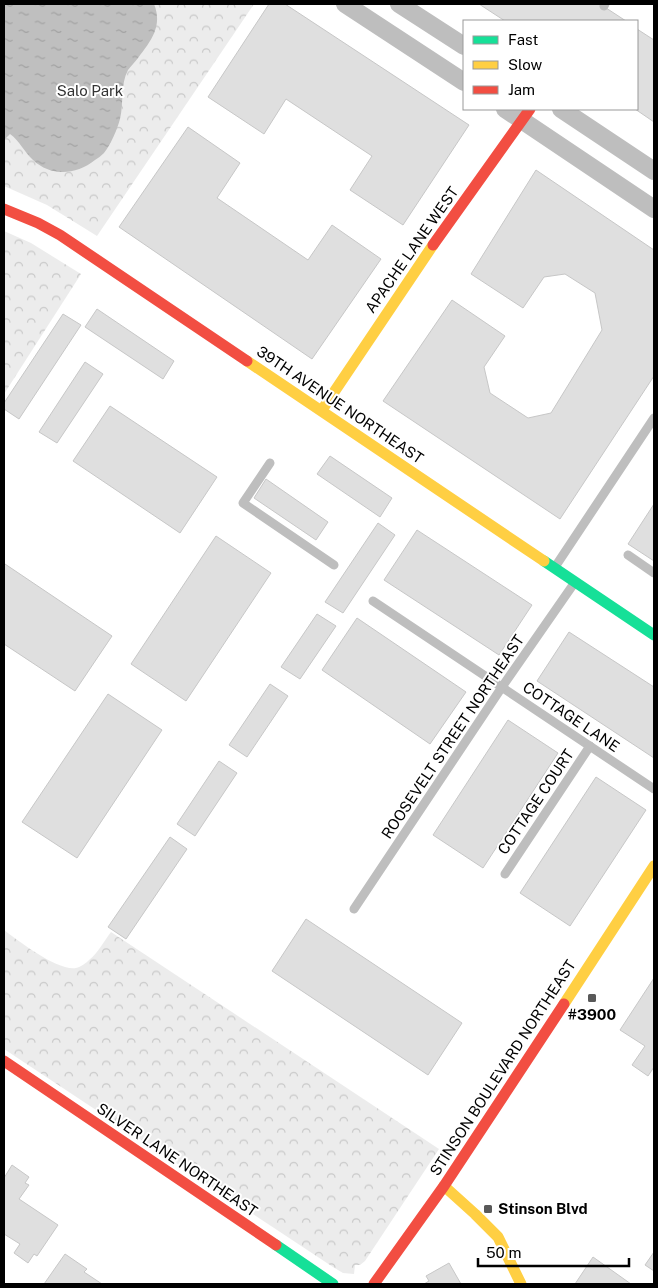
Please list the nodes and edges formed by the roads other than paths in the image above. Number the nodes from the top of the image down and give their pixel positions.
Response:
1 (345, 4) edge
2 (400, 4) edge
3 (463, 45) edge
4 (463, 81) edge
5 (509, 110) edge
6 (562, 110) edge
7 (526, 114) edge
8 (654, 171) edge
9 (4, 209) edge
10 (654, 209) edge
11 (322, 410) junction
12 (654, 418) edge
13 (270, 462) dead end
14 (628, 555) dead end
15 (334, 565) dead end
16 (554, 568) junction
17 (654, 572) edge
18 (575, 582) junction
19 (373, 601) dead end
20 (654, 633) edge
21 (502, 687) junction
22 (590, 746) junction
23 (654, 789) edge
24 (654, 866) edge
25 (505, 874) dead end
26 (354, 909) dead end
27 (4, 1061) edge
28 (444, 1186) junction
29 (333, 1284) edge
30 (374, 1284) edge
31 (521, 1284) edge

1 - 4 street
2 - 3 street
5 - 7 street
6 - 8 street
7 - 10 street
7 - 11 street, APACHE LANE WEST
9 - 11 street, 39TH AVENUE NORTHEAST
11 - 16 street, 39TH AVENUE NORTHEAST
12 - 16 lane
13 - 15 lane
14 - 17 lane
16 - 18 street, 39TH AVENUE NORTHEAST
18 - 20 street, 39TH AVENUE NORTHEAST
18 - 21 lane, ROOSEVELT STREET NORTHEAST
19 - 21 lane, COTTAGE LANE
21 - 22 lane, COTTAGE LANE
21 - 26 lane, ROOSEVELT STREET NORTHEAST
22 - 23 lane, COTTAGE LANE
22 - 25 lane, COTTAGE COURT
24 - 28 street, STINSON BOULEVARD NORTHEAST
27 - 29 street, SILVER LANE NORTHEAST
28 - 30 street, STINSON BOULEVARD NORTHEAST
28 - 31 street

